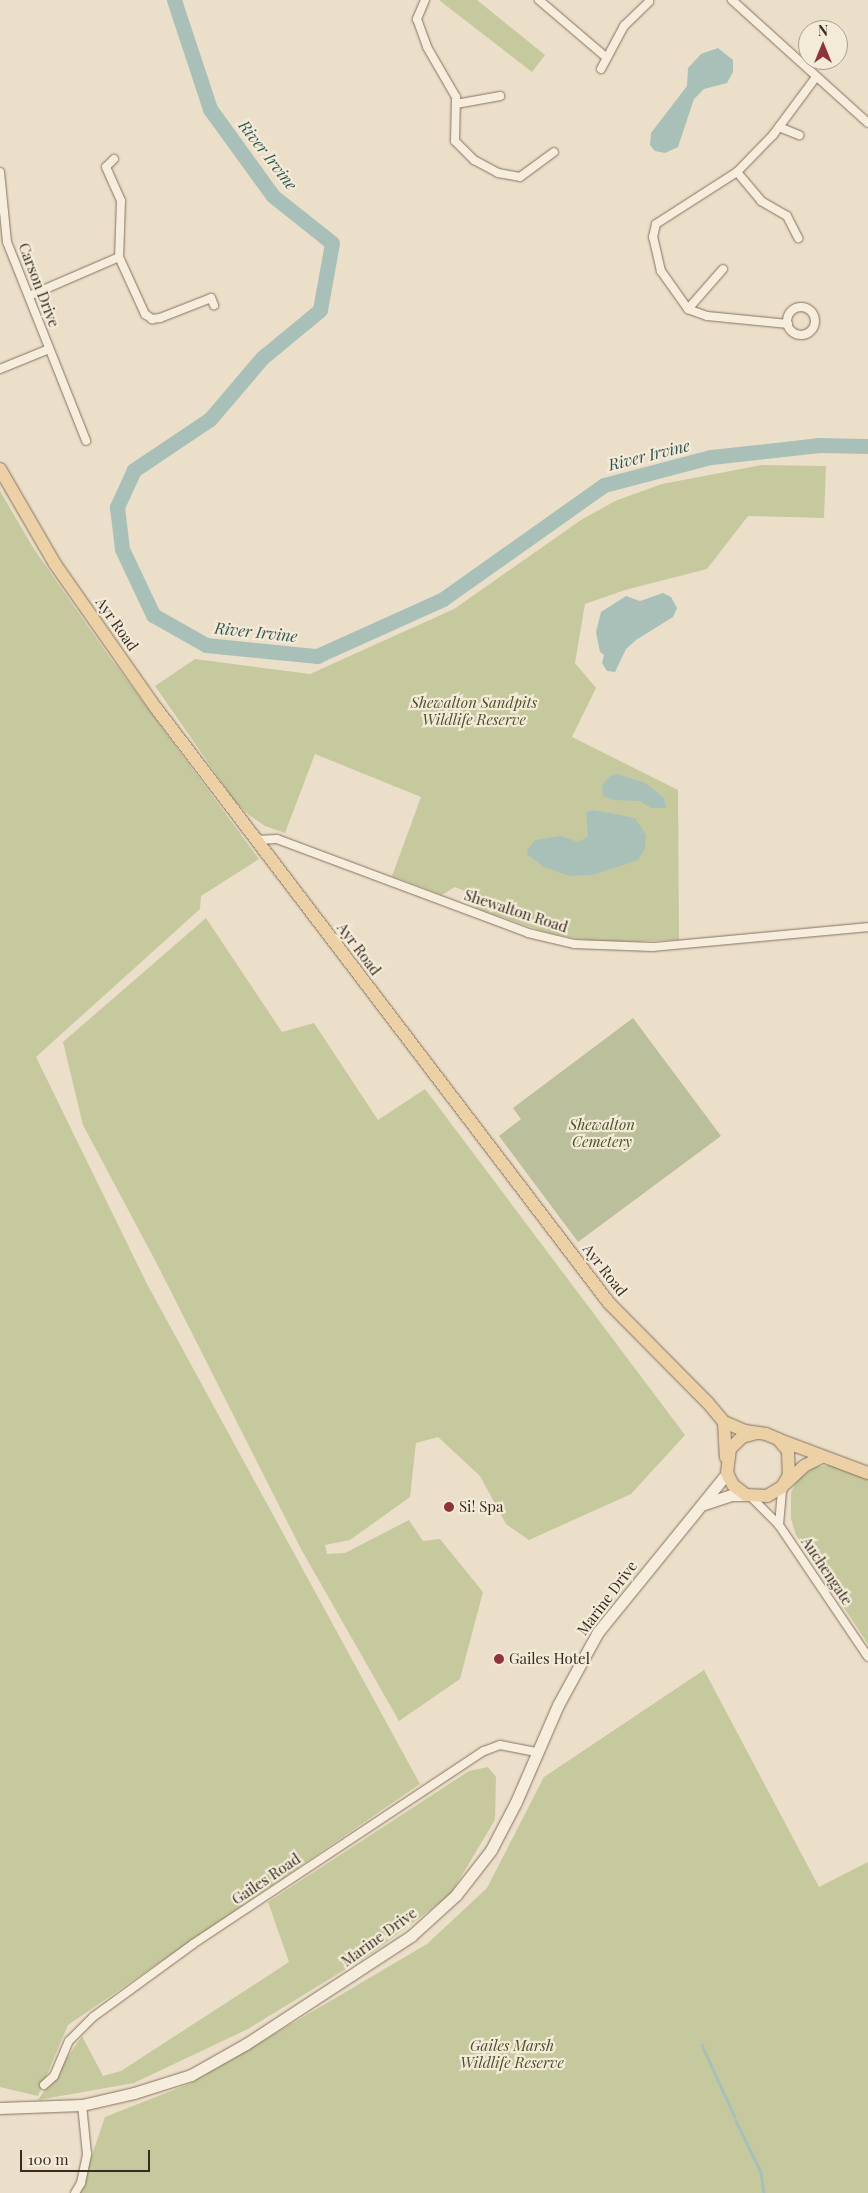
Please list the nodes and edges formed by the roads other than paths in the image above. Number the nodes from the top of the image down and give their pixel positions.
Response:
1 (425, 0) edge
2 (539, 0) edge
3 (732, 0) edge
4 (649, 2) dead end
5 (608, 58) junction
6 (601, 69) dead end
7 (816, 77) junction
8 (500, 96) dead end
9 (456, 104) junction
10 (868, 123) edge
11 (779, 127) junction
12 (799, 134) dead end
13 (554, 152) dead end
14 (114, 159) dead end
15 (0, 172) edge
16 (737, 172) junction
17 (798, 238) dead end
18 (119, 257) junction
19 (723, 270) dead end
20 (29, 296) junction
21 (214, 305) dead end
22 (688, 309) junction
23 (788, 324) dead end
24 (49, 349) junction
25 (0, 369) edge
26 (86, 440) dead end
27 (0, 469) edge
28 (256, 840) junction
29 (868, 927) edge
30 (724, 1422) junction
31 (756, 1433) junction
32 (778, 1440) junction
33 (822, 1457) junction
34 (726, 1468) junction
35 (868, 1473) edge
36 (783, 1486) junction
37 (748, 1496) junction
38 (699, 1507) junction
39 (779, 1525) junction
40 (868, 1657) edge
41 (536, 1752) junction
42 (44, 2085) dead end
43 (82, 2105) junction
44 (0, 2108) edge
45 (75, 2193) edge

1 - 9 street
2 - 5 street
3 - 7 street
4 - 5 street
5 - 6 street
7 - 10 street
7 - 11 street
8 - 9 street
9 - 13 street
11 - 12 street
11 - 16 street
14 - 18 street
15 - 20 street, Carson Drive
16 - 17 street
16 - 22 street
18 - 20 street
18 - 21 street
19 - 22 street
20 - 24 street, Carson Drive
22 - 23 street
24 - 25 street, Carson Drive
24 - 26 street, Carson Drive
27 - 28 main road, Ayr Road
28 - 29 street, Shewalton Road
28 - 30 main road, Ayr Road
30 - 31 main road
30 - 34 main road
31 - 32 main road
31 - 34 main road
32 - 33 main road
32 - 36 main road
33 - 35 main road
33 - 36 main road
34 - 37 main road
34 - 38 street, Marine Drive
36 - 37 main road
36 - 39 street
37 - 38 street, Marine Drive
37 - 39 street, Auchengate
38 - 41 street, Marine Drive
39 - 40 street, Auchengate
41 - 42 street, Gailes Road
41 - 43 street, Marine Drive
43 - 44 street, Marine Drive
43 - 45 street

